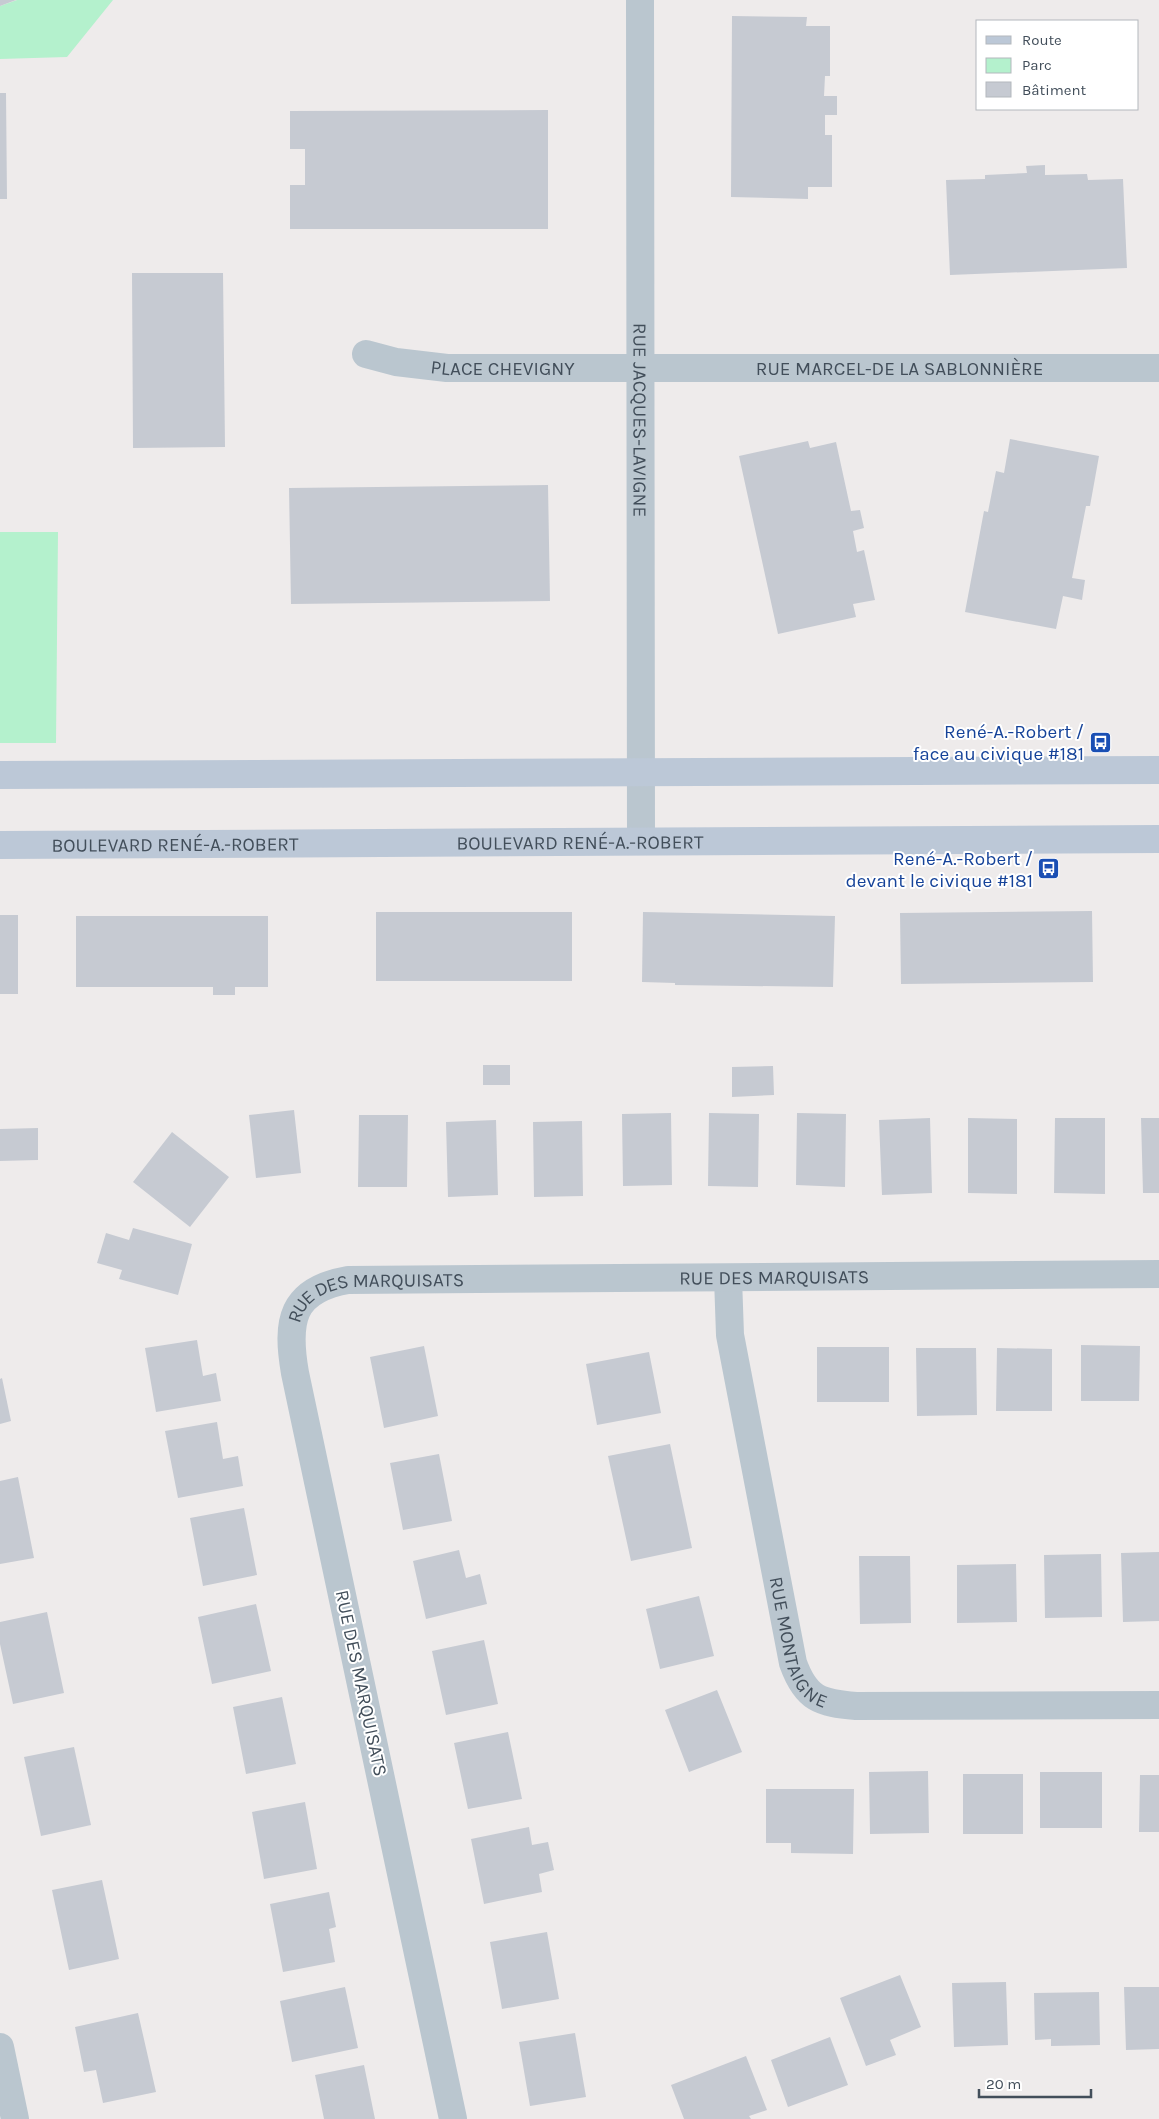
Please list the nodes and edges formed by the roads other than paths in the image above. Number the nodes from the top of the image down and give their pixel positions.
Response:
1 (640, 0) edge
2 (366, 354) dead end
3 (1159, 368) edge
4 (639, 370) junction
5 (1159, 770) edge
6 (641, 771) junction
7 (0, 774) edge
8 (1159, 839) edge
9 (641, 841) junction
10 (0, 844) edge
11 (1159, 1274) edge
12 (728, 1278) junction
13 (1159, 1705) edge
14 (0, 2047) edge
15 (15, 2119) edge
16 (453, 2119) edge

1 - 4 street, RUE JACQUES-LAVIGNE
2 - 4 street, PLACE CHEVIGNY
3 - 4 street, RUE MARCEL-DE LA SABLONNIÈRE
4 - 6 street, RUE JACQUES-LAVIGNE
5 - 6 street
6 - 7 street
6 - 9 street, RUE JACQUES-LAVIGNE
8 - 9 street, BOULEVARD RENÉ-A.-ROBERT
9 - 10 street, BOULEVARD RENÉ-A.-ROBERT
11 - 12 street, RUE DES MARQUISATS
12 - 13 street, RUE MONTAIGNE
12 - 16 street, RUE DES MARQUISATS
14 - 15 street

